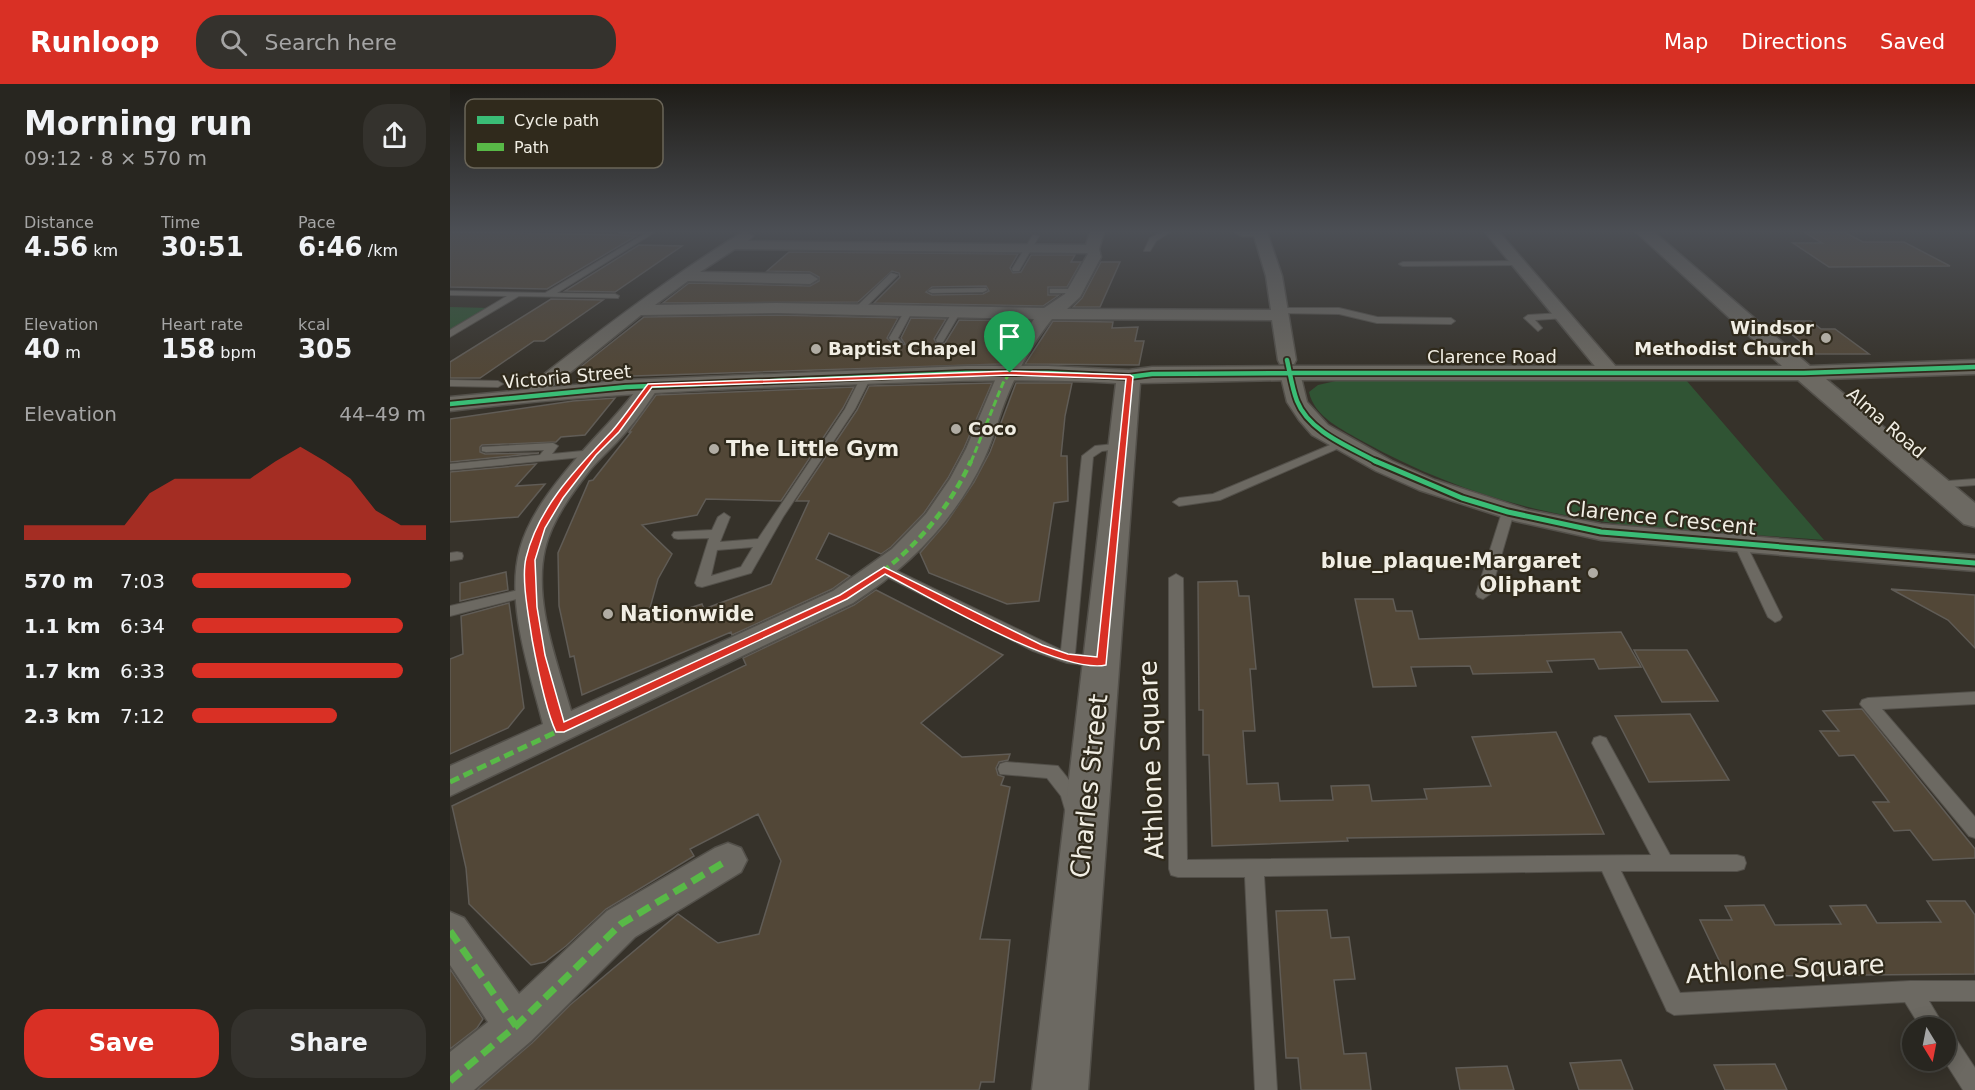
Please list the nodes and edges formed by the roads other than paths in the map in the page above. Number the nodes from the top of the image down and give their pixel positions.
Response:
1 (575, 279) edge
2 (680, 279) edge
3 (890, 279) edge
4 (967, 279) dead end
5 (1082, 279) edge
6 (1274, 279) edge
7 (1531, 279) edge
8 (1697, 279) edge
9 (960, 290) junction
10 (983, 290) dead end
11 (932, 291) dead end
12 (1053, 291) dead end
13 (1076, 291) junction
14 (450, 293) edge
15 (517, 294) junction
16 (548, 295) junction
17 (615, 296) dead end
18 (637, 310) junction
19 (857, 311) junction
20 (908, 312) junction
21 (956, 313) junction
22 (1050, 313) junction
23 (1278, 313) junction
24 (1562, 316) junction
25 (1451, 321) dead end
26 (1538, 328) dead end
27 (450, 334) edge
28 (940, 340) dead end
29 (898, 343) dead end
30 (1288, 366) junction
31 (1975, 367) edge
32 (1610, 372) junction
33 (1010, 373) junction
34 (1804, 373) junction
35 (866, 377) junction
36 (1130, 377) junction
37 (450, 383) edge
38 (498, 384) dead end
39 (650, 385) junction
40 (536, 393) junction
41 (450, 405) edge
42 (1342, 442) junction
43 (486, 449) dead end
44 (593, 453) junction
45 (543, 458) junction
46 (450, 466) edge
47 (1975, 482) edge
48 (1935, 485) junction
49 (1179, 502) dead end
50 (1508, 512) junction
51 (724, 518) dead end
52 (1975, 518) edge
53 (718, 534) junction
54 (678, 535) dead end
55 (763, 542) junction
56 (1740, 544) junction
57 (712, 547) junction
58 (1975, 563) edge
59 (884, 570) junction
60 (1176, 578) dead end
61 (531, 591) junction
62 (1483, 594) dead end
63 (450, 611) edge
64 (1775, 617) dead end
65 (1085, 660) junction
66 (1975, 698) edge
67 (560, 729) junction
68 (1600, 743) dead end
69 (1006, 769) dead end
70 (450, 782) edge
71 (1975, 830) edge
72 (1082, 854) junction
73 (728, 860) dead end
74 (1607, 863) junction
75 (1665, 863) junction
76 (1737, 863) dead end
77 (1254, 867) junction
78 (450, 931) edge
79 (1975, 991) edge
80 (1910, 992) junction
81 (1927, 1017) edge
82 (516, 1026) junction
83 (1956, 1059) edge
84 (450, 1081) edge
85 (1975, 1088) edge
86 (1060, 1090) edge
87 (1266, 1090) edge

1 - 16 lane
2 - 18 street
3 - 19 lane
4 - 9 lane
5 - 13 street
6 - 23 street, Clarence Crescent
7 - 24 street
8 - 34 street, Alma Road
9 - 10 lane
9 - 11 lane
12 - 13 lane
13 - 22 street
14 - 15 lane
15 - 16 lane
15 - 27 lane
16 - 17 lane
18 - 19 street
18 - 40 street
19 - 20 street
20 - 21 street
20 - 29 lane
21 - 22 street
21 - 28 lane
22 - 23 street
22 - 33 street
23 - 25 lane
23 - 30 street, Clarence Crescent
24 - 26 lane
24 - 32 street
30 - 32 street, Clarence Road
30 - 36 street, Clarence Road
30 - 42 street, Clarence Crescent
31 - 34 street, Clarence Road
32 - 34 street, Clarence Road
33 - 35 street, Victoria Street
33 - 36 street, Clarence Road
33 - 59 street
34 - 48 street, Alma Road
35 - 39 street, Victoria Street
35 - 55 lane
36 - 65 street, Charles Street
37 - 38 lane
39 - 40 street, Victoria Street
39 - 44 street
40 - 41 street, Victoria Street
42 - 49 lane
42 - 50 street, Clarence Crescent
43 - 45 lane
44 - 45 lane
44 - 61 street
45 - 46 lane
47 - 48 lane
48 - 52 street, Alma Road
50 - 56 street, Clarence Crescent
50 - 62 lane
51 - 53 lane
53 - 54 lane
53 - 57 lane
55 - 57 lane
55 - 57 lane
56 - 58 street, Clarence Crescent
56 - 64 lane
59 - 65 lane
59 - 67 street
60 - 77 lane, Athlone Square
61 - 63 lane
61 - 67 street
65 - 72 street, Charles Street
66 - 71 lane
67 - 70 street
68 - 75 lane
69 - 72 lane
72 - 86 street, Charles Street
73 - 82 street
74 - 75 lane, Athlone Square
74 - 77 lane, Athlone Square
74 - 80 lane, Athlone Square
75 - 76 lane, Athlone Square
77 - 87 lane
78 - 82 street
79 - 80 lane, Athlone Square
80 - 81 lane, Athlone Square
82 - 84 street
83 - 85 lane

